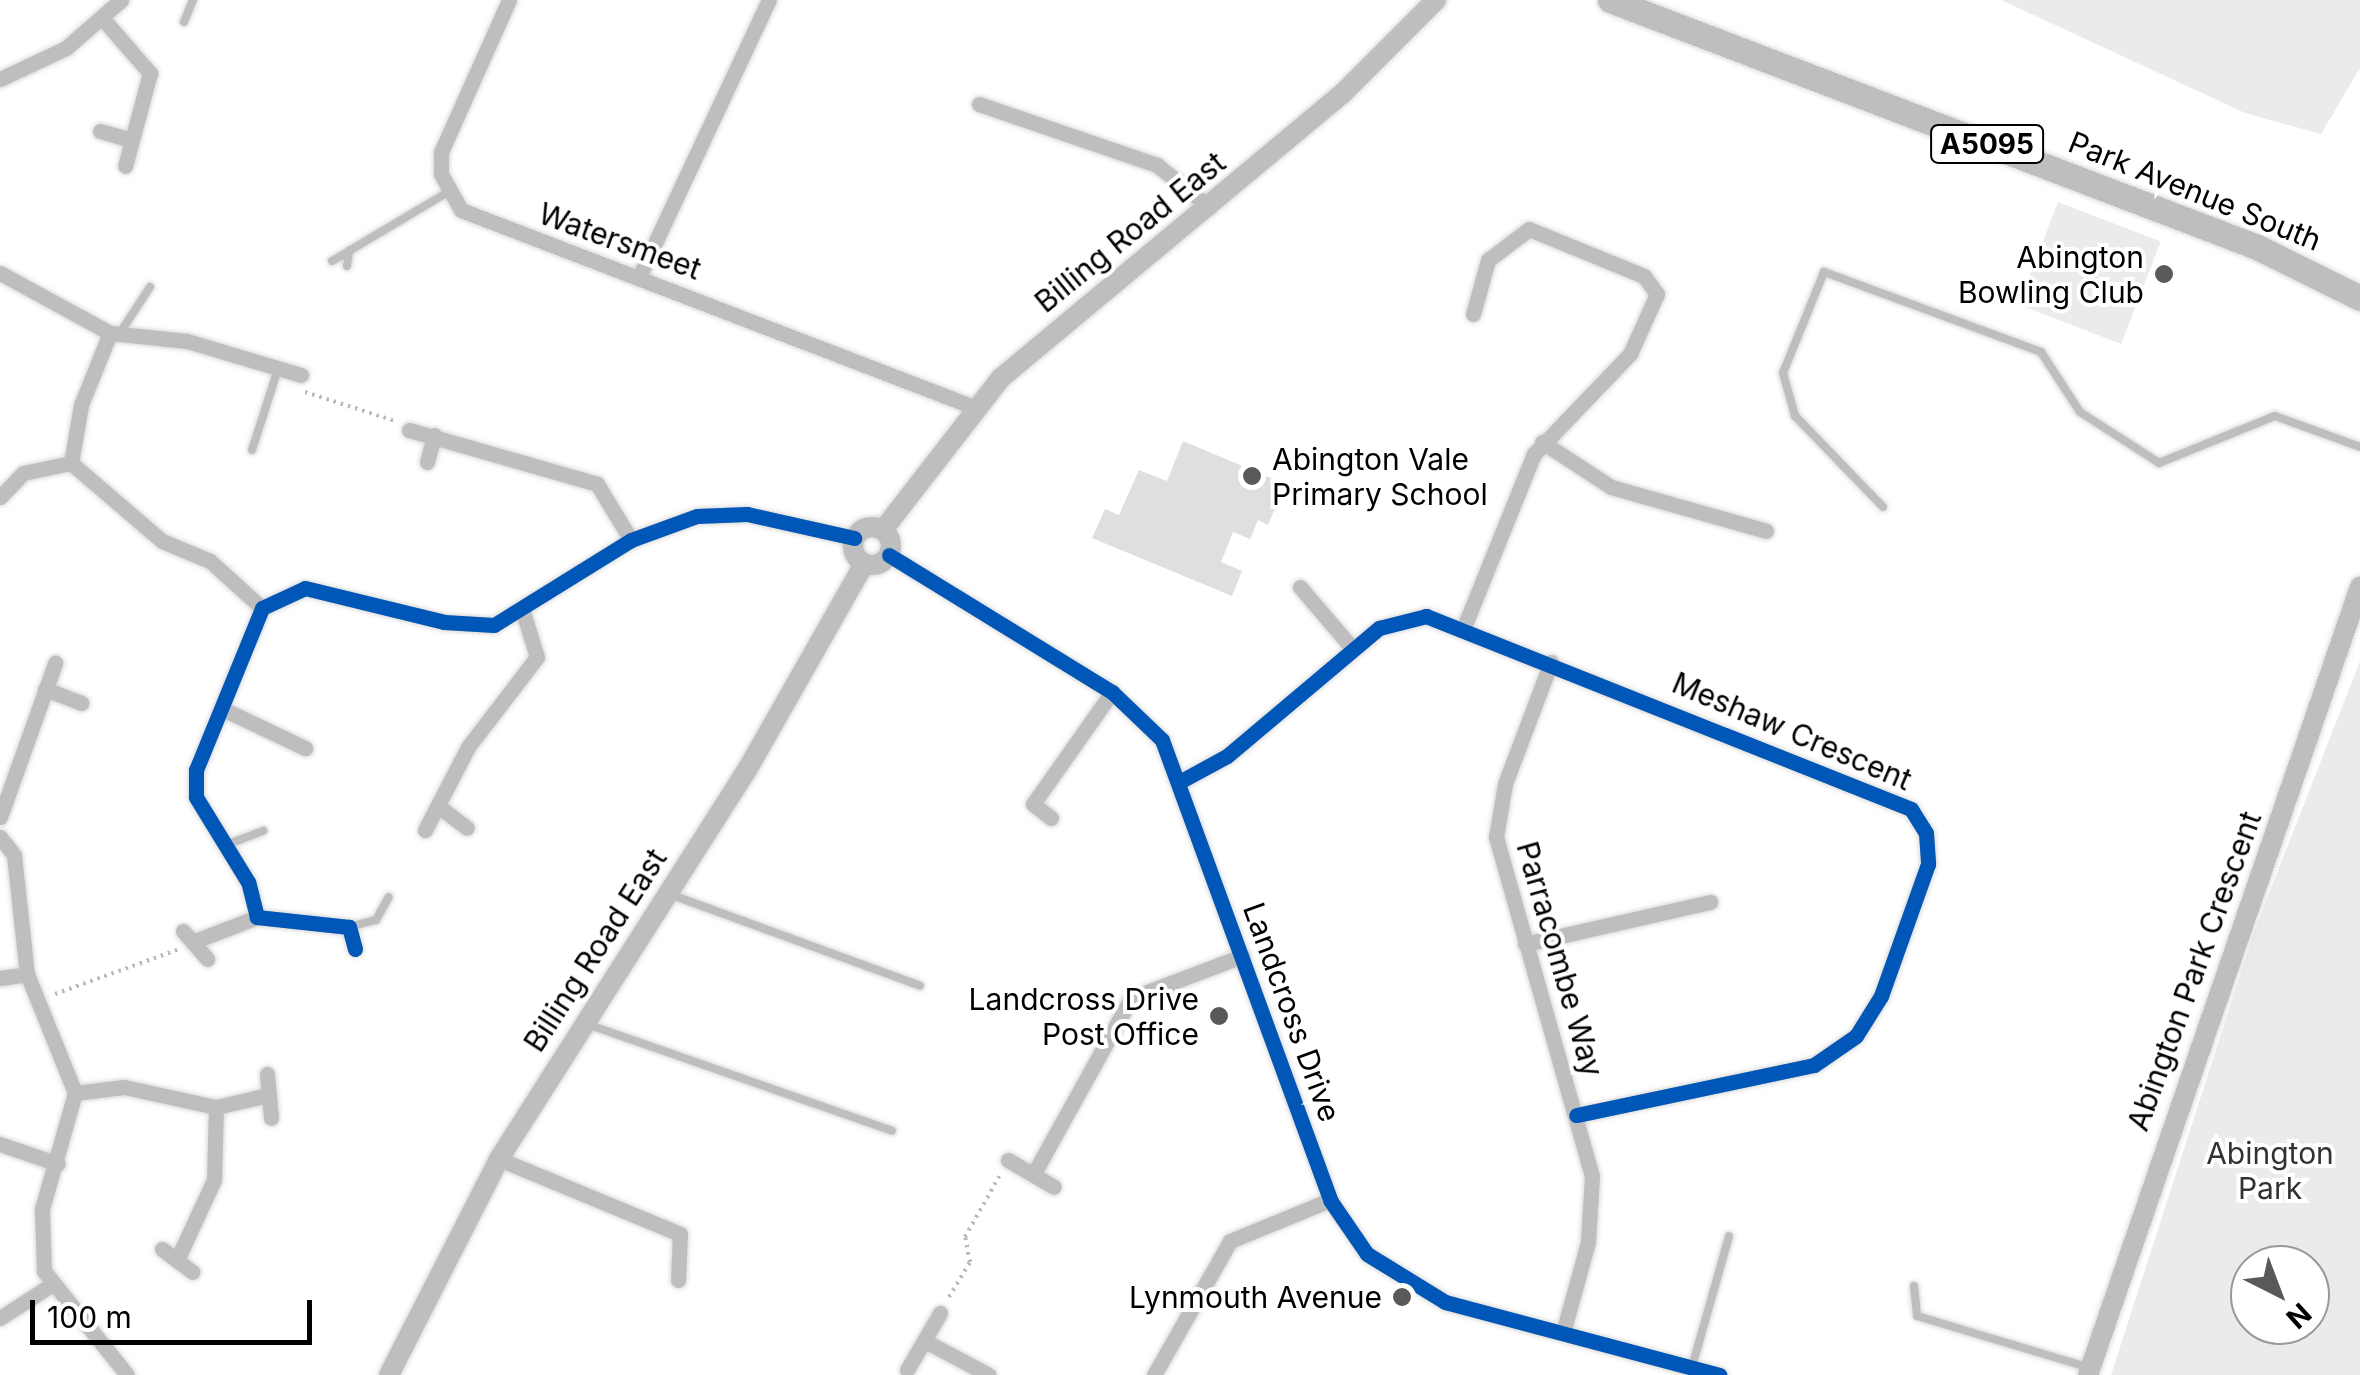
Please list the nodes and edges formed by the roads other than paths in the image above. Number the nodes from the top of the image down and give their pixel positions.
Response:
1 (121, 0) edge
2 (194, 0) edge
3 (509, 0) edge
4 (769, 0) edge
5 (1436, 0) edge
6 (1610, 0) edge
7 (103, 20) junction
8 (184, 22) dead end
9 (0, 78) edge
10 (979, 104) dead end
11 (100, 132) dead end
12 (128, 139) junction
13 (125, 166) dead end
14 (448, 192) junction
15 (1209, 207) junction
16 (350, 251) junction
17 (332, 261) dead end
18 (347, 266) dead end
19 (0, 273) edge
20 (639, 277) junction
21 (150, 286) dead end
22 (2360, 298) edge
23 (1472, 314) dead end
24 (115, 334) junction
25 (289, 374) joint
26 (974, 407) junction
27 (410, 430) road end
28 (434, 435) junction
29 (1542, 442) junction
30 (2360, 447) edge
31 (252, 450) dead end
32 (427, 462) dead end
33 (71, 463) junction
34 (0, 497) edge
35 (1884, 507) dead end
36 (883, 530) junction
37 (1766, 531) dead end
38 (854, 538) junction
39 (631, 540) junction
40 (889, 556) junction
41 (864, 564) junction
42 (1300, 587) dead end
43 (2360, 587) edge
44 (262, 608) junction
45 (524, 612) junction
46 (1464, 627) junction
47 (1354, 649) junction
48 (1551, 662) junction
49 (55, 663) dead end
50 (45, 688) junction
51 (1112, 692) junction
52 (82, 704) dead end
53 (225, 710) junction
54 (305, 748) dead end
55 (1182, 781) junction
56 (1019, 793) dead end
57 (1034, 804) junction
58 (442, 809) junction
59 (0, 817) edge
60 (1050, 818) dead end
61 (466, 828) dead end
62 (425, 830) dead end
63 (263, 831) dead end
64 (0, 836) edge
65 (222, 848) junction
66 (668, 894) junction
67 (390, 898) dead end
68 (1710, 902) dead end
69 (257, 917) junction
70 (349, 927) junction
71 (1525, 944) junction
72 (355, 949) dead end
73 (1242, 956) junction
74 (208, 960) dead end
75 (27, 974) junction
76 (0, 978) edge
77 (920, 986) dead end
78 (583, 1022) junction
79 (267, 1074) dead end
80 (75, 1092) junction
81 (268, 1095) junction
82 (216, 1107) junction
83 (1576, 1115) junction
84 (271, 1118) dead end
85 (892, 1131) dead end
86 (0, 1144) edge
87 (499, 1159) junction
88 (1008, 1160) road end
89 (58, 1164) junction
90 (1033, 1175) junction
91 (1054, 1187) dead end
92 (1330, 1200) junction
93 (1729, 1236) dead end
94 (162, 1249) dead end
95 (176, 1260) junction
96 (192, 1272) dead end
97 (678, 1280) dead end
98 (54, 1283) junction
99 (1914, 1286) dead end
100 (940, 1312) road end
101 (0, 1318) edge
102 (1563, 1333) junction
103 (924, 1341) junction
104 (907, 1370) dead end
105 (1697, 1371) edge
106 (2089, 1372) edge
107 (127, 1375) edge
108 (389, 1375) edge
109 (989, 1375) edge
110 (1154, 1375) edge
111 (1718, 1375) edge

1 - 7 street
2 - 8 lane
3 - 14 street
4 - 20 street
5 - 15 street, Billing Road East
6 - 22 main road, Park Avenue South / A5095
7 - 9 street
7 - 12 street
10 - 15 street
11 - 12 street
12 - 13 street
14 - 16 lane
14 - 20 street, Watersmeet
15 - 26 street, Billing Road East
16 - 17 lane
16 - 18 lane
19 - 24 street
20 - 26 street, Watersmeet
21 - 24 lane
23 - 29 street
24 - 25 street
24 - 33 street
25 - 31 lane
26 - 36 street, Billing Road East
27 - 28 street
28 - 32 street
28 - 39 street
29 - 37 street
29 - 46 street
30 - 35 lane
33 - 34 street
33 - 44 street
36 - 38 street
36 - 40 street
38 - 39 street
38 - 41 street
39 - 45 street
40 - 41 street
40 - 51 street, Landcross Drive
41 - 66 street, Billing Road East
42 - 47 street
43 - 106 street, Abington Park Crescent
44 - 45 street
44 - 53 street
45 - 58 street
46 - 47 street, Meshaw Crescent
46 - 48 street, Meshaw Crescent
47 - 55 street, Meshaw Crescent
48 - 71 street, Parracombe Way
48 - 83 street, Meshaw Crescent
49 - 50 street
50 - 52 street
50 - 59 street
51 - 55 street, Landcross Drive
51 - 57 street
53 - 54 street
53 - 65 street
55 - 73 street, Landcross Drive
56 - 57 street
57 - 60 street
58 - 61 street
58 - 62 street
63 - 65 lane
64 - 75 street
65 - 69 street
66 - 77 lane
66 - 78 street, Billing Road East
67 - 70 lane
68 - 71 street
69 - 70 street
69 - 74 street
70 - 72 street
71 - 83 street, Parracombe Way
73 - 90 street
73 - 92 street, Landcross Drive
75 - 76 street
75 - 80 street
78 - 85 lane
78 - 87 street, Billing Road East
79 - 81 street
80 - 82 street
80 - 89 street
81 - 82 street
81 - 84 street
82 - 95 street
83 - 102 street, Parracombe Way
86 - 89 street
87 - 97 street
87 - 108 street, Billing Road East
88 - 90 street
89 - 98 street
90 - 91 street
92 - 102 street, Landcross Drive
92 - 110 street
93 - 105 lane
94 - 95 street
95 - 96 street
98 - 101 street
98 - 107 street
99 - 106 lane
100 - 103 street
102 - 105 street, Landcross Drive
103 - 104 street
103 - 109 street
105 - 111 street, Landcross Drive

